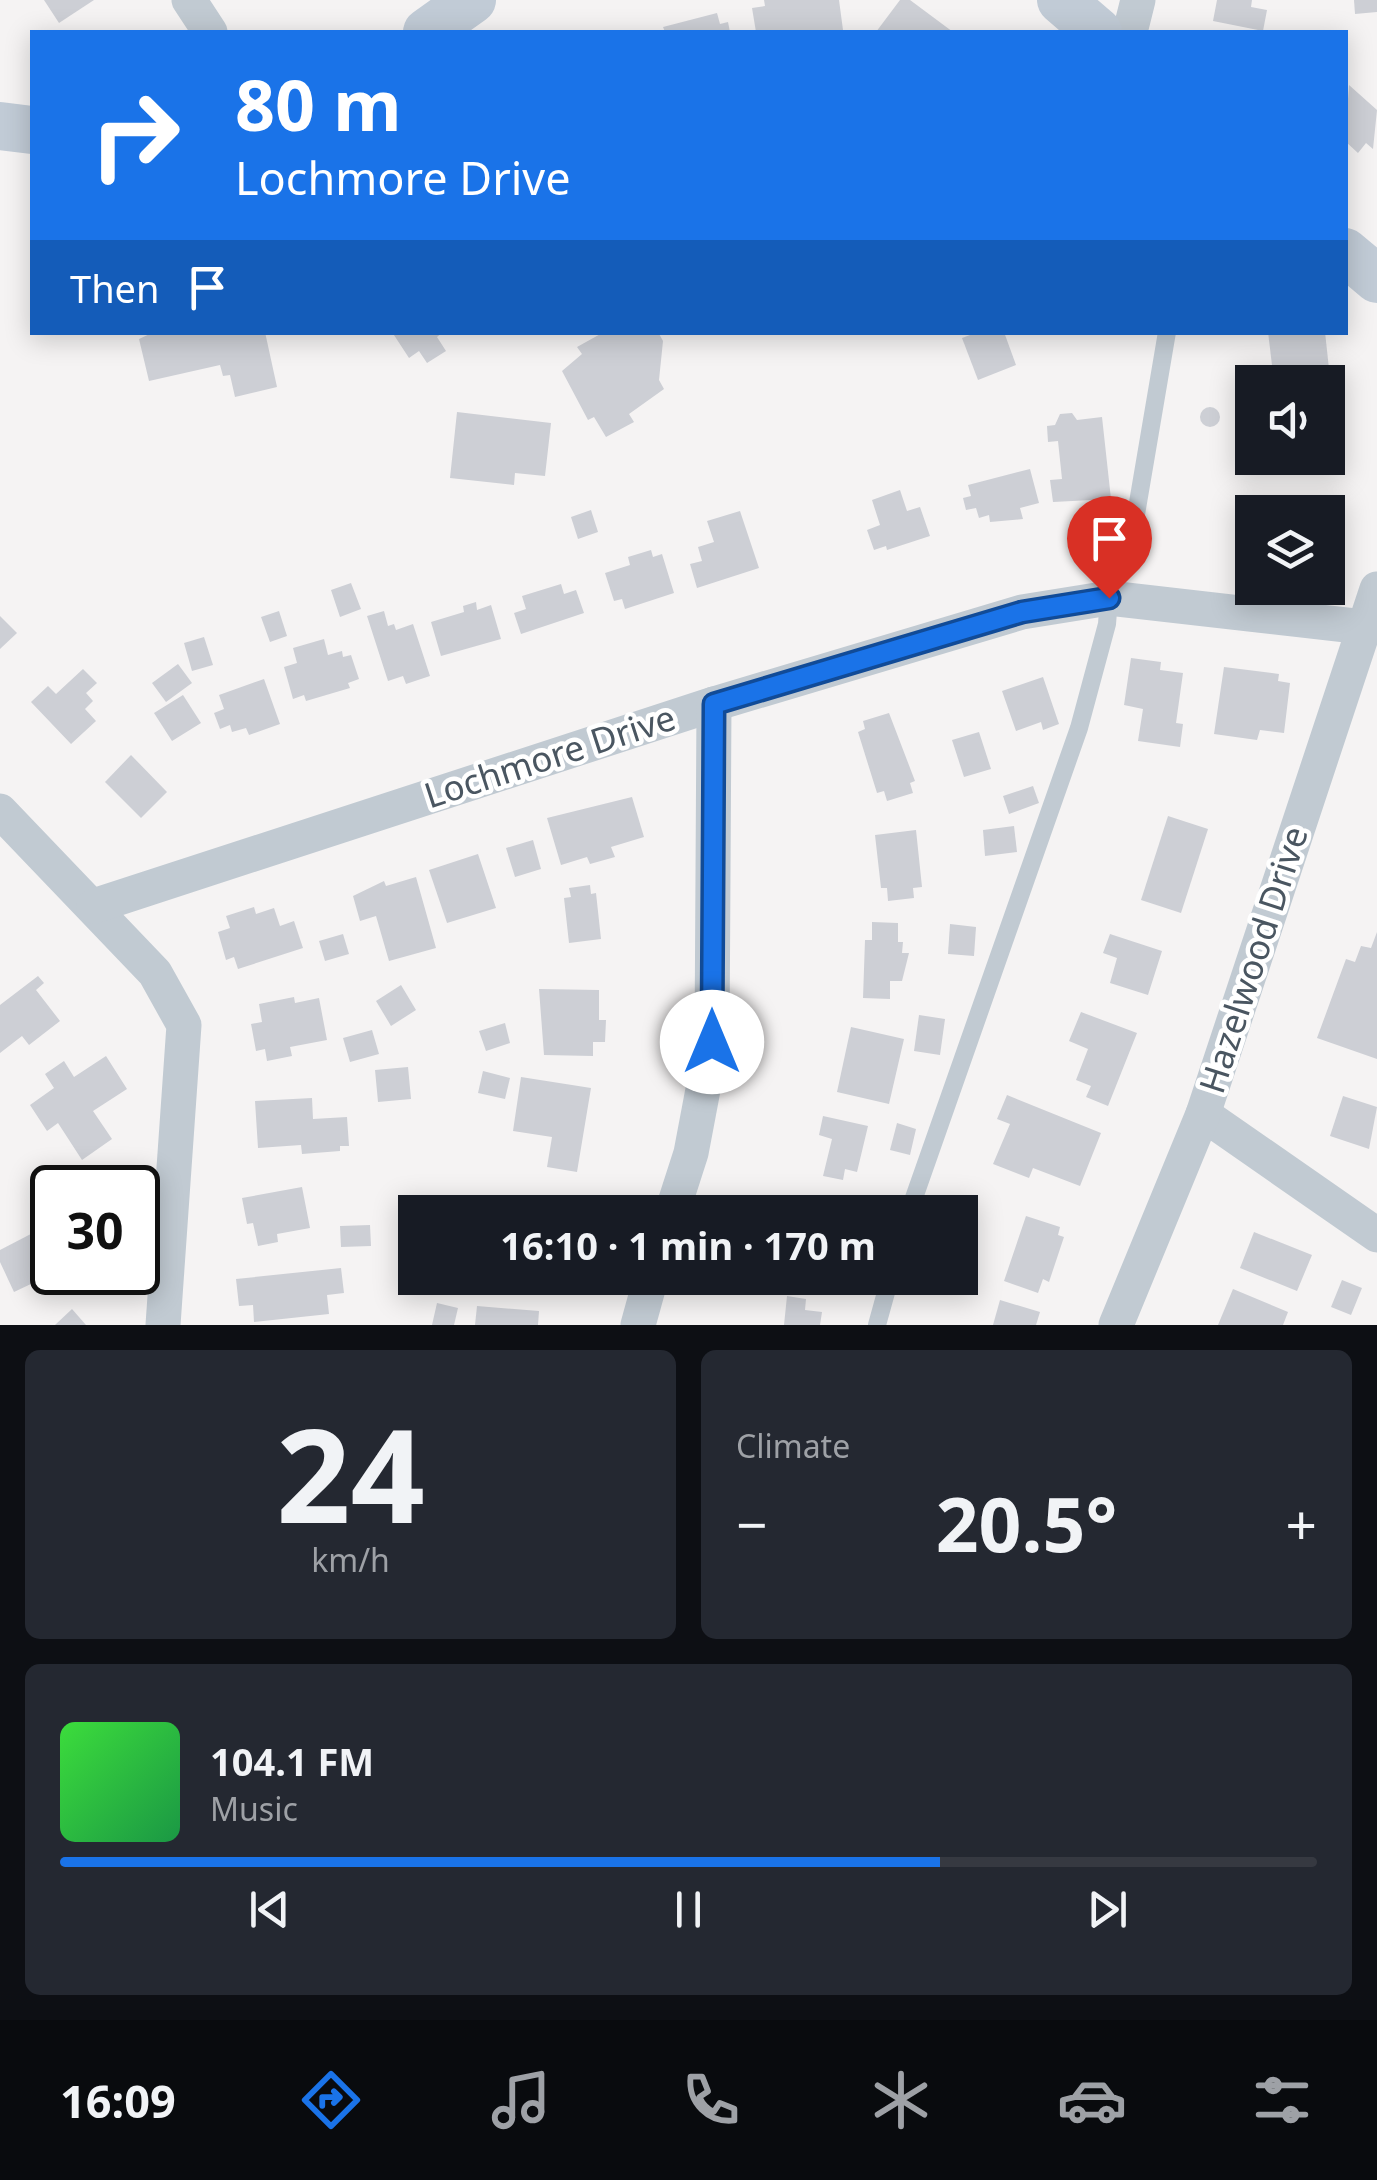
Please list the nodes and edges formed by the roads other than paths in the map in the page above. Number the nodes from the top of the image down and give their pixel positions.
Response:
1 (189, 0) edge
2 (472, 0) edge
3 (1061, 0) edge
4 (1138, 0) edge
5 (209, 30) edge
6 (430, 30) edge
7 (1096, 30) edge
8 (1130, 30) edge
9 (0, 126) edge
10 (30, 130) edge
11 (1348, 255) edge
12 (1377, 279) edge
13 (1166, 335) edge
14 (1377, 589) edge
15 (1109, 598) junction
16 (1364, 627) junction
17 (714, 704) junction
18 (0, 811) edge
19 (94, 906) junction
20 (1203, 1114) junction
21 (677, 1195) edge
22 (915, 1195) edge
23 (1377, 1235) edge
24 (646, 1295) edge
25 (885, 1295) edge
26 (163, 1325) edge
27 (638, 1325) edge
28 (877, 1325) edge
29 (1116, 1325) edge

1 - 5 street
2 - 6 street
3 - 7 street
4 - 8 street
9 - 10 street
11 - 12 street
13 - 15 lane
14 - 16 street, Hazelwood Drive
15 - 16 street, Lochmore Drive
15 - 17 street, Lochmore Drive
15 - 22 lane
16 - 20 street, Hazelwood Drive
17 - 19 street, Lochmore Drive
17 - 21 street
18 - 19 street
19 - 26 street
20 - 23 street
20 - 29 street, Hazelwood Drive
24 - 27 street
25 - 28 lane

